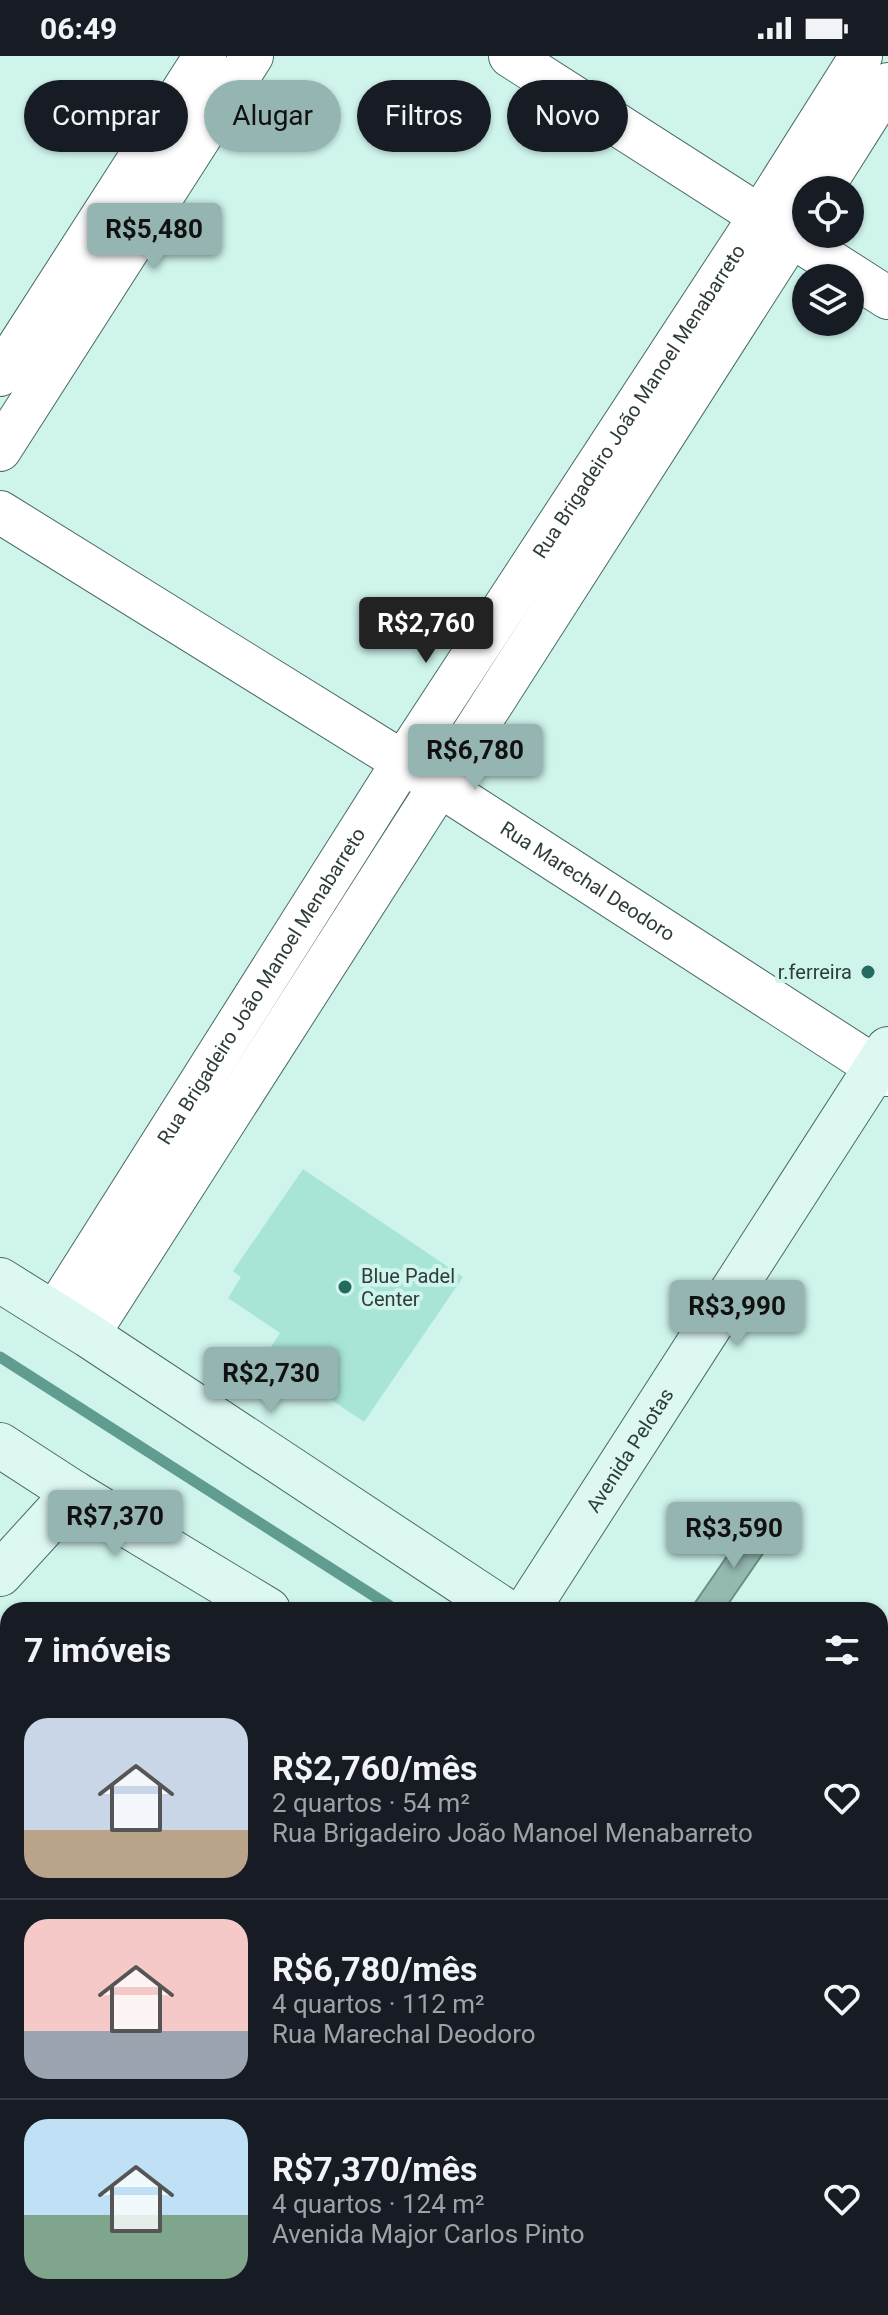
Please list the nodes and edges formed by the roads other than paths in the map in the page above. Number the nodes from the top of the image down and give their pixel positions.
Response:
1 (205, 56) edge
2 (252, 56) edge
3 (510, 56) edge
4 (861, 56) edge
5 (888, 84) edge
6 (830, 176) edge
7 (785, 222) edge
8 (888, 298) edge
9 (68, 308) junction
10 (0, 375) edge
11 (0, 450) edge
12 (0, 512) edge
13 (403, 762) junction
14 (440, 786) junction
15 (884, 1064) edge
16 (0, 1280) edge
17 (71, 1325) junction
18 (0, 1445) edge
19 (74, 1493) junction
20 (0, 1574) edge
21 (255, 1602) edge
22 (492, 1602) edge
23 (532, 1602) edge

1 - 9 street
2 - 9 street
3 - 7 street
4 - 7 street, Rua Brigadeiro João Manoel Menabarreto
5 - 6 street
7 - 8 street
7 - 13 street, Rua Brigadeiro João Manoel Menabarreto
7 - 14 street, Rua Brigadeiro João Manoel Menabarreto
9 - 10 street
9 - 11 street
12 - 13 street, Rua Marechal Deodoro
13 - 14 street, Rua Marechal Deodoro
13 - 17 street, Rua Brigadeiro João Manoel Menabarreto
14 - 15 street, Rua Marechal Deodoro
14 - 17 street, Rua Brigadeiro João Manoel Menabarreto
15 - 23 street, Avenida Pelotas
16 - 17 street
17 - 22 street
18 - 19 street
19 - 20 street
19 - 21 street

